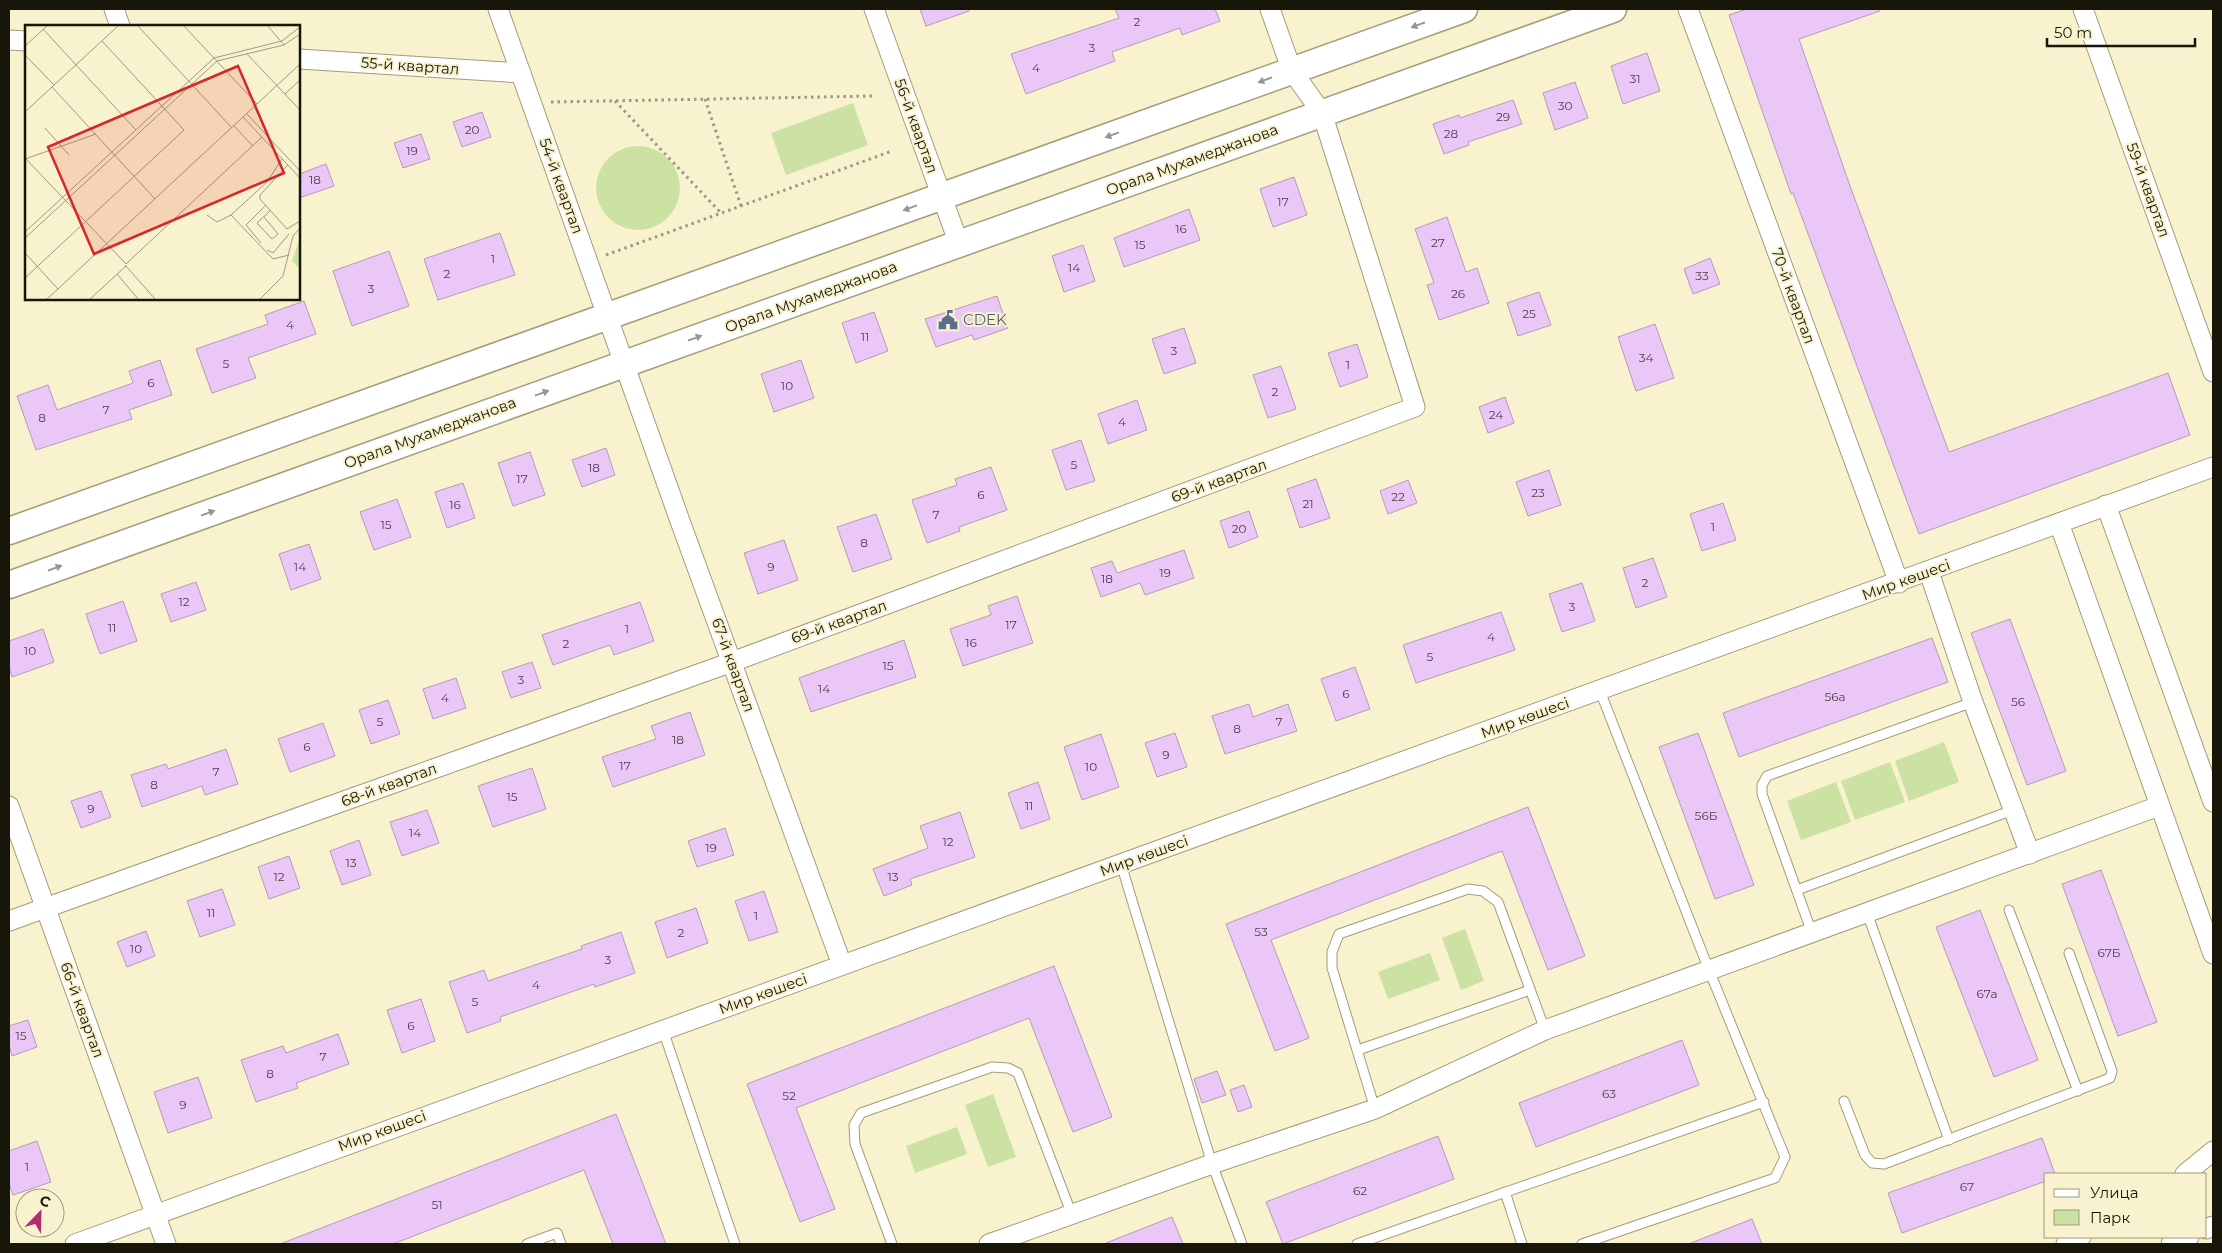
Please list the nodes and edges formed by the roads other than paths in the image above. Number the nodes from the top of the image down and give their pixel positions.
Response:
1 (114, 9) edge
2 (498, 9) edge
3 (874, 9) edge
4 (1270, 9) edge
5 (1464, 9) edge
6 (1613, 9) edge
7 (1688, 9) edge
8 (2082, 9) edge
9 (120, 25) edge
10 (9, 40) edge
11 (25, 41) edge
12 (300, 58) edge
13 (1292, 70) junction
14 (521, 73) junction
15 (1322, 113) junction
16 (942, 196) junction
17 (959, 244) junction
18 (607, 316) junction
19 (624, 364) junction
20 (2213, 372) edge
21 (2213, 468) edge
22 (2106, 505) junction
23 (2059, 523) junction
24 (9, 531) edge
25 (1929, 572) junction
26 (1899, 583) junction
27 (9, 585) edge
28 (732, 662) junction
29 (1600, 691) junction
30 (1973, 702) junction
31 (2213, 802) edge
32 (9, 806) edge
33 (2160, 806) junction
34 (2013, 810) junction
35 (2030, 854) junction
36 (1121, 864) junction
37 (1797, 890) junction
38 (45, 908) junction
39 (2009, 910) dead end
40 (1867, 913) junction
41 (9, 921) edge
42 (1812, 933) junction
43 (2068, 953) dead end
44 (2213, 954) edge
45 (842, 965) junction
46 (1709, 970) junction
47 (1530, 990) junction
48 (663, 1030) junction
49 (1545, 1030) junction
50 (1358, 1050) junction
51 (2078, 1091) junction
52 (1844, 1101) dead end
53 (1764, 1102) junction
54 (1375, 1109) junction
55 (1949, 1140) junction
56 (2213, 1151) edge
57 (1212, 1164) junction
58 (2186, 1173) edge
59 (1505, 1192) junction
60 (155, 1214) junction
61 (1072, 1215) junction
62 (2079, 1238) edge
63 (2186, 1238) edge
64 (75, 1244) edge
65 (166, 1244) edge
66 (527, 1244) edge
67 (561, 1244) edge
68 (735, 1244) edge
69 (892, 1244) edge
70 (989, 1244) edge
71 (1242, 1244) edge
72 (1357, 1244) edge
73 (1522, 1244) edge
74 (1582, 1244) edge
75 (2066, 1244) edge
76 (2172, 1244) edge

1 - 9 street
2 - 14 street, 54-й квартал
3 - 16 street, 56-й квартал
4 - 13 street
5 -> 13 street
6 - 15 street, Орала Мухамеджанова
7 - 26 street, 70-й квартал
8 - 20 street, 59-й квартал
10 - 11 street
12 - 14 street, 55-й квартал
13 - 15 street
13 -> 16 street
14 - 18 street, 54-й квартал
15 - 17 street, Орала Мухамеджанова
15 - 28 street, 69-й квартал
16 - 17 street, 56-й квартал
16 -> 18 street
19 -> 17 street, Орала Мухамеджанова
18 - 19 street, 54-й квартал
18 - 24 street
27 -> 19 street, Орала Мухамеджанова
19 - 28 street, 67-й квартал
21 - 22 street, Мир көшесі
22 - 23 street, Мир көшесі
22 - 31 street
23 - 25 street, Мир көшесі
23 - 33 street
25 - 26 street, Мир көшесі
25 - 30 street
26 - 29 street, Мир көшесі
28 - 38 street, 68-й квартал
28 - 45 street, 67-й квартал
29 - 36 street, Мир көшесі
29 - 46 lane
30 - 34 street
30 - 37 lane
32 - 38 street, 66-й квартал
33 - 35 street
33 - 44 street
34 - 35 street
34 - 37 lane
35 - 40 street
36 - 45 street, Мир көшесі
36 - 57 lane
37 - 42 lane
38 - 41 street, 68-й квартал
38 - 60 street, 66-й квартал
39 - 51 lane
40 - 42 street
40 - 55 lane
42 - 46 street
43 - 51 lane
45 - 48 street, Мир көшесі
46 - 49 street
46 - 53 lane
47 - 49 lane
47 - 50 lane
47 - 50 lane
48 - 60 street, Мир көшесі
48 - 68 lane
49 - 54 street
50 - 54 lane
51 - 55 lane
52 - 55 lane
53 - 59 lane
53 - 74 lane
54 - 57 street
56 - 58 street
57 - 61 street
57 - 71 lane
59 - 72 lane
59 - 73 lane
60 - 64 street, Мир көшесі
60 - 65 street, 66-й квартал
61 - 69 lane
61 - 70 street
62 - 75 street
63 - 76 street
66 - 67 lane

